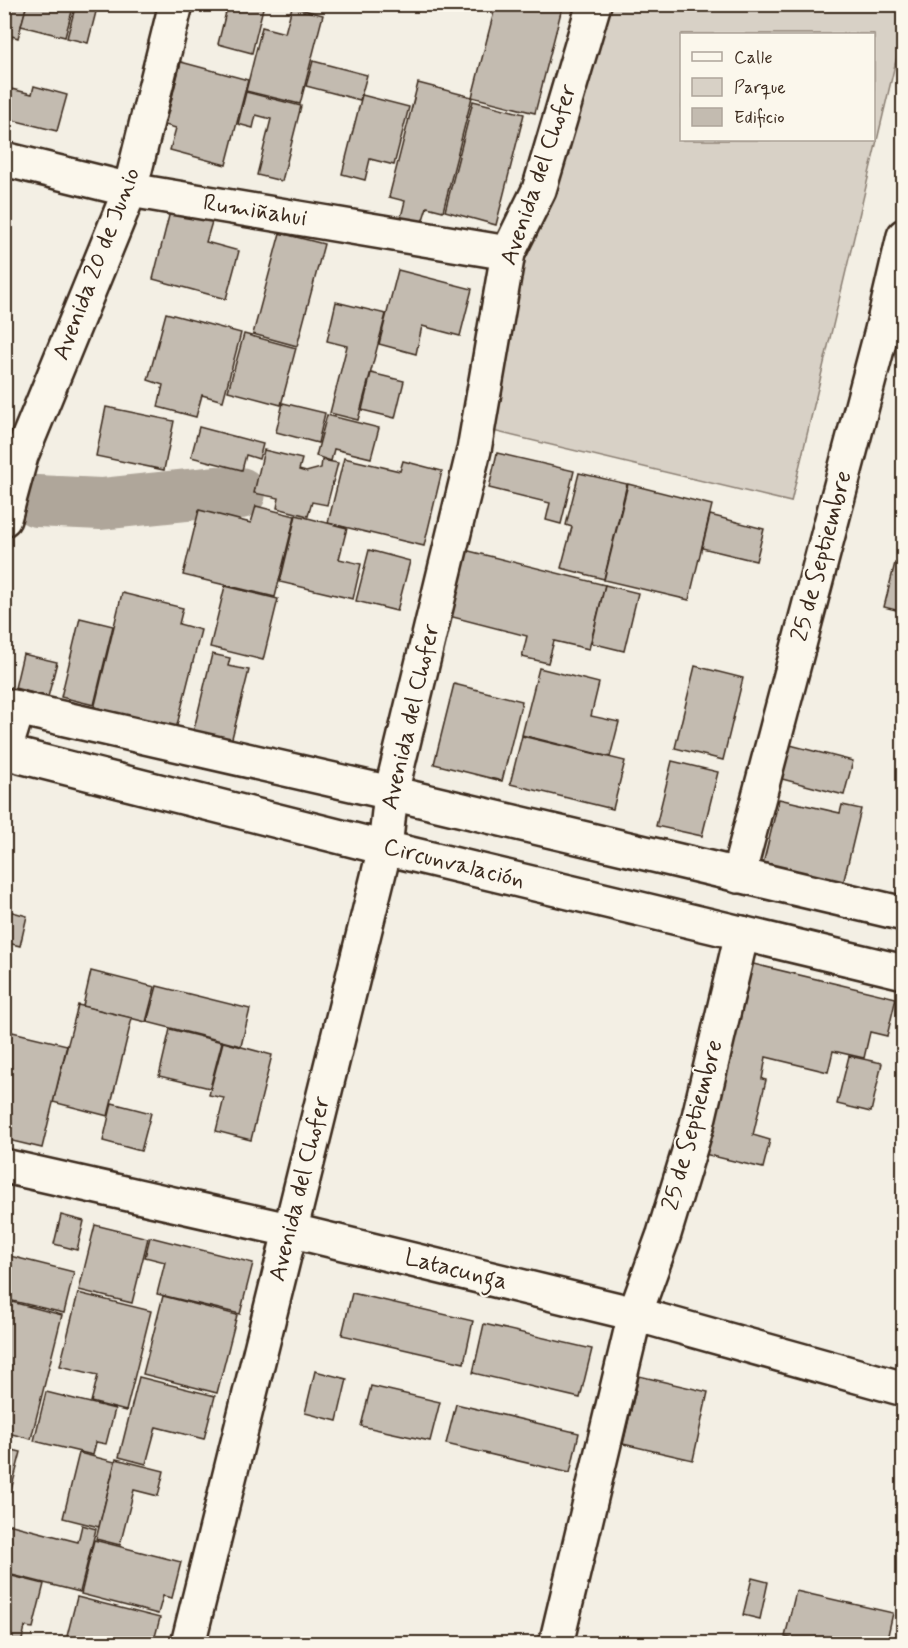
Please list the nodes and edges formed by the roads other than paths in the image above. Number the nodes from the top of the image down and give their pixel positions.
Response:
1 (176, 4) edge
2 (594, 4) edge
3 (4, 159) edge
4 (130, 190) junction
5 (903, 236) edge
6 (508, 253) junction
7 (893, 333) edge
8 (13, 454) edge
9 (4, 519) edge
10 (11, 706) edge
11 (5, 752) edge
12 (391, 792) junction
13 (385, 848) junction
14 (738, 876) junction
15 (903, 914) edge
16 (742, 933) junction
17 (903, 972) edge
18 (4, 1166) edge
19 (289, 1230) junction
20 (635, 1314) junction
21 (903, 1389) edge
22 (189, 1644) edge
23 (556, 1644) edge

1 - 4 street, Avenida 20 de Junio
2 - 6 street, Avenida del Chofer
3 - 4 street, Rumiñahui
4 - 6 street, Rumiñahui
4 - 8 street, Avenida 20 de Junio
5 - 7 street, 25 de Septiembre
6 - 12 street, Avenida del Chofer
7 - 14 street, 25 de Septiembre
8 - 9 street, Avenida 20 de Junio
10 - 11 street
10 - 12 street
11 - 13 street, Circunvalación
12 - 13 street, Avenida del Chofer
12 - 14 street
13 - 16 street, Circunvalación
13 - 19 street, Avenida del Chofer
14 - 15 street
16 - 17 street, Circunvalación
16 - 20 street, 25 de Septiembre
18 - 19 street, Latacunga
19 - 20 street, Latacunga
19 - 22 street, Avenida del Chofer
20 - 21 street, Latacunga
20 - 23 street, 25 de Septiembre

